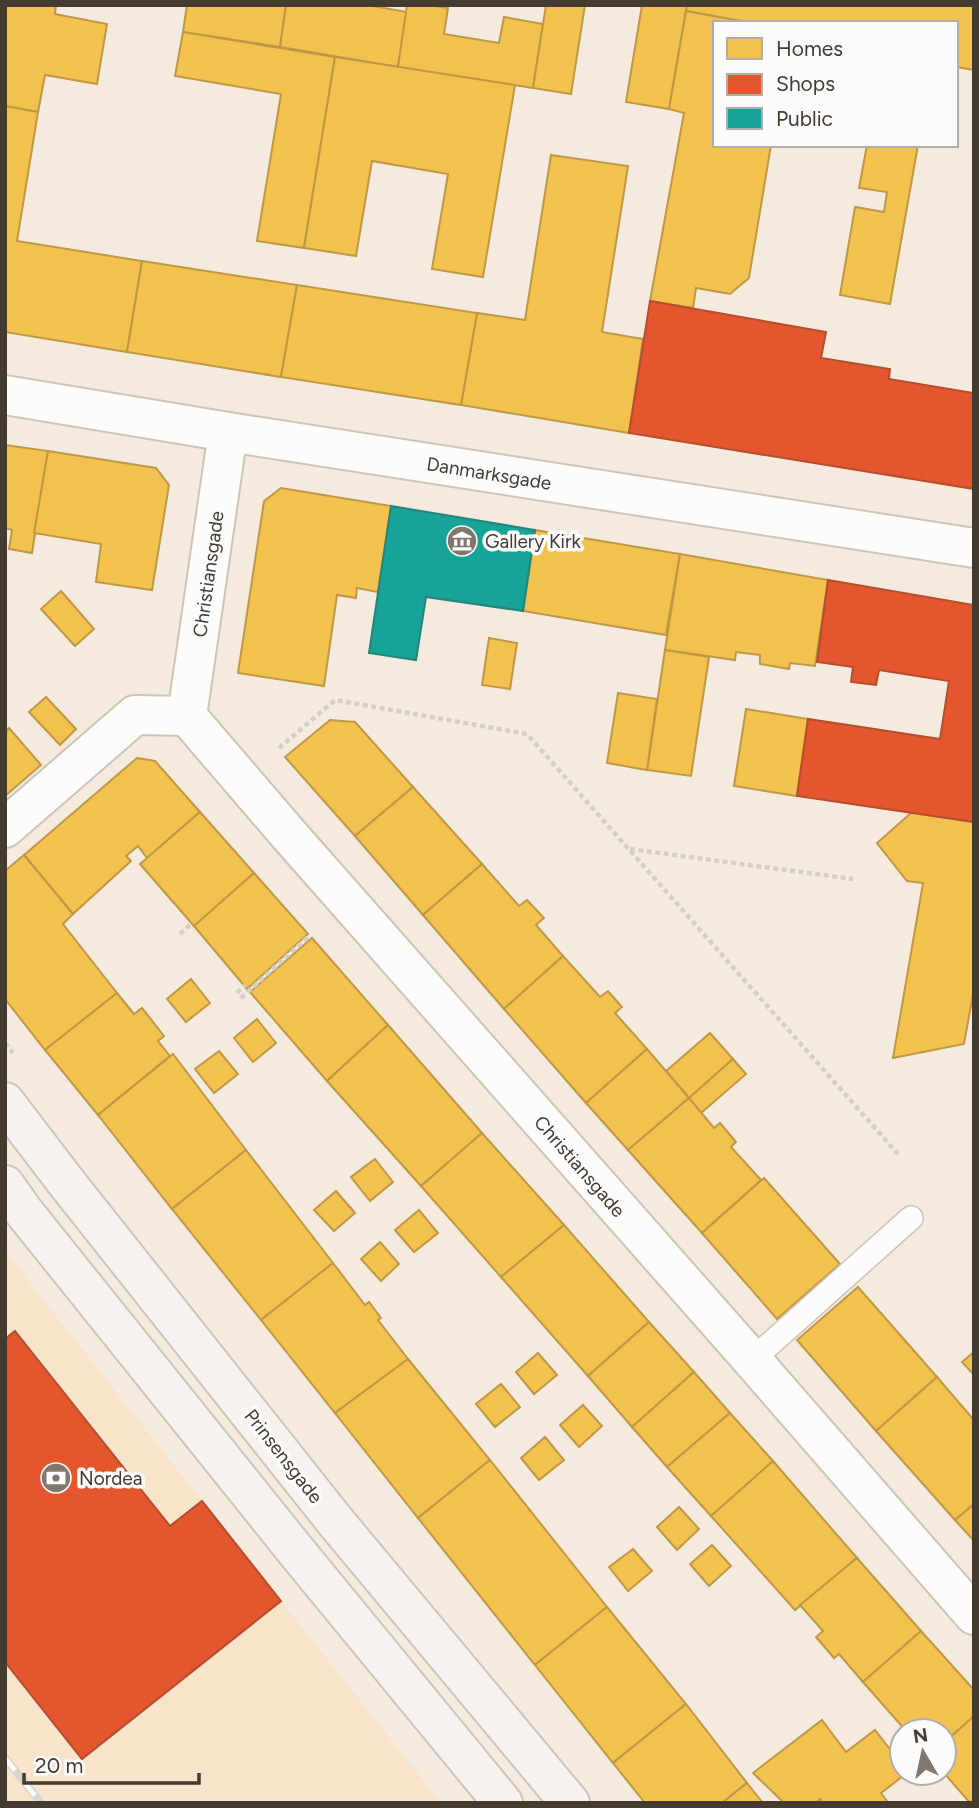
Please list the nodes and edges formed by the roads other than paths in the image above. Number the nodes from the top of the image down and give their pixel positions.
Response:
1 (5, 395) edge
2 (228, 432) junction
3 (974, 548) edge
4 (187, 716) junction
5 (5, 828) edge
6 (5, 1102) edge
7 (5, 1185) edge
8 (911, 1218) dead end
9 (752, 1360) junction
10 (974, 1615) edge
11 (503, 1803) edge
12 (570, 1803) edge

1 - 2 street, Danmarksgade
2 - 3 street, Danmarksgade
2 - 4 street, Christiansgade
4 - 5 street
4 - 9 street, Christiansgade
6 - 12 main road, Prinsensgade
7 - 11 main road
8 - 9 lane
9 - 10 street, Christiansgade

